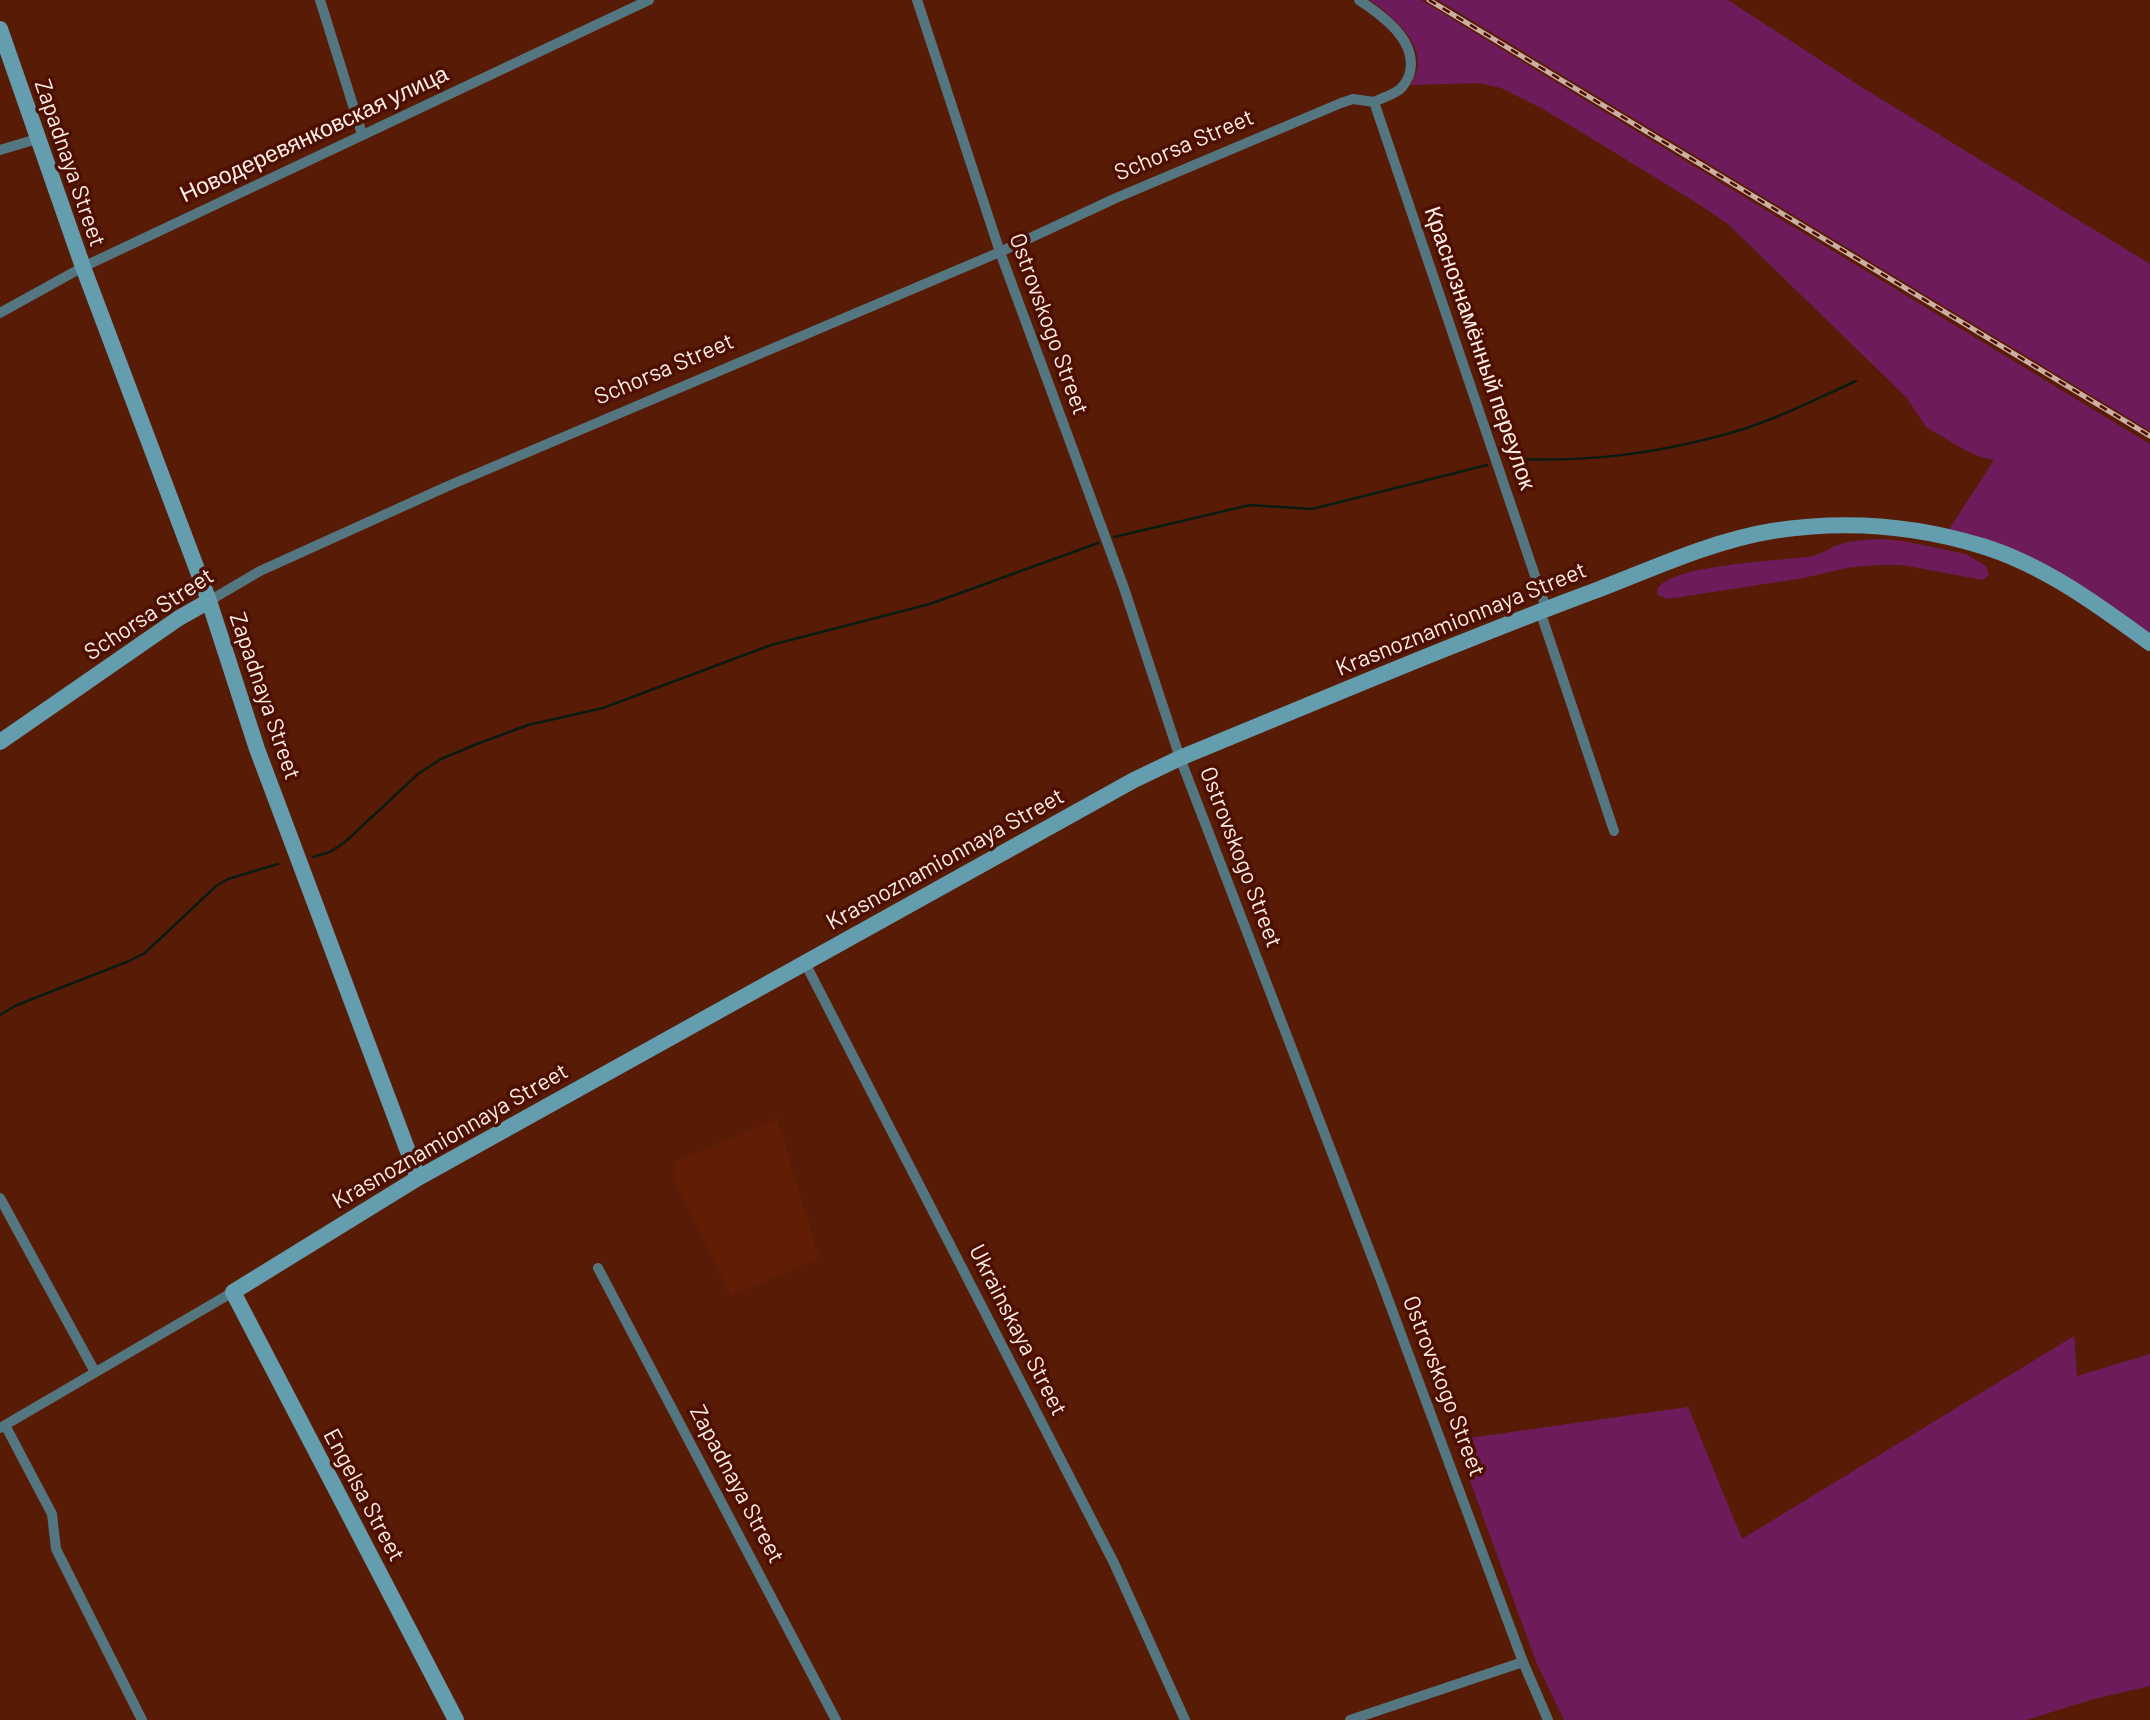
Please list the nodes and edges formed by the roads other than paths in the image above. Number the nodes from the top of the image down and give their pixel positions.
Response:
1 (320, 0) edge
2 (649, 0) edge
3 (917, 0) edge
4 (1359, 0) edge
5 (0, 29) edge
6 (1374, 102) junction
7 (362, 134) junction
8 (37, 139) junction
9 (0, 150) edge
10 (1000, 252) junction
11 (83, 267) junction
12 (0, 313) edge
13 (209, 601) junction
14 (1543, 609) junction
15 (2150, 643) edge
16 (0, 742) edge
17 (1180, 758) junction
18 (1614, 831) dead end
19 (805, 963) junction
20 (418, 1178) junction
21 (0, 1198) edge
22 (598, 1268) dead end
23 (233, 1292) junction
24 (95, 1372) junction
25 (3, 1426) edge
26 (1523, 1662) junction
27 (142, 1720) edge
28 (456, 1720) edge
29 (836, 1720) edge
30 (1185, 1720) edge
31 (1350, 1720) edge
32 (1548, 1720) edge

1 - 7 street
2 - 7 street, Новодеревянковская улица
3 - 10 street, Ostrovskogo Street
4 - 6 street
5 - 8 main road, Zapadnaya Street
6 - 10 street, Schorsa Street
6 - 14 street, Краснознамённый переулок
7 - 11 street, Новодеревянковская улица
8 - 9 street
8 - 11 main road, Zapadnaya Street
10 - 13 street, Schorsa Street
10 - 17 street, Ostrovskogo Street
11 - 12 street, Новодеревянковская улица
11 - 13 main road, Zapadnaya Street
13 - 16 main road, Schorsa Street
13 - 20 main road, Zapadnaya Street
14 - 15 main road, Krasnoznamionnaya Street
14 - 17 main road, Krasnoznamionnaya Street
14 - 18 street, Краснознамённый переулок
17 - 19 main road, Krasnoznamionnaya Street
17 - 26 street, Ostrovskogo Street
19 - 20 main road, Krasnoznamionnaya Street
19 - 30 street, Ukrainskaya Street
20 - 23 main road, Krasnoznamionnaya Street
21 - 24 street
22 - 29 street, Zapadnaya Street
23 - 24 street, Krasnoznamionnaya Street
23 - 28 main road, Engelsa Street
24 - 25 street, Krasnoznamionnaya Street
25 - 27 street
26 - 31 street
26 - 32 street, Ostrovskogo Street

